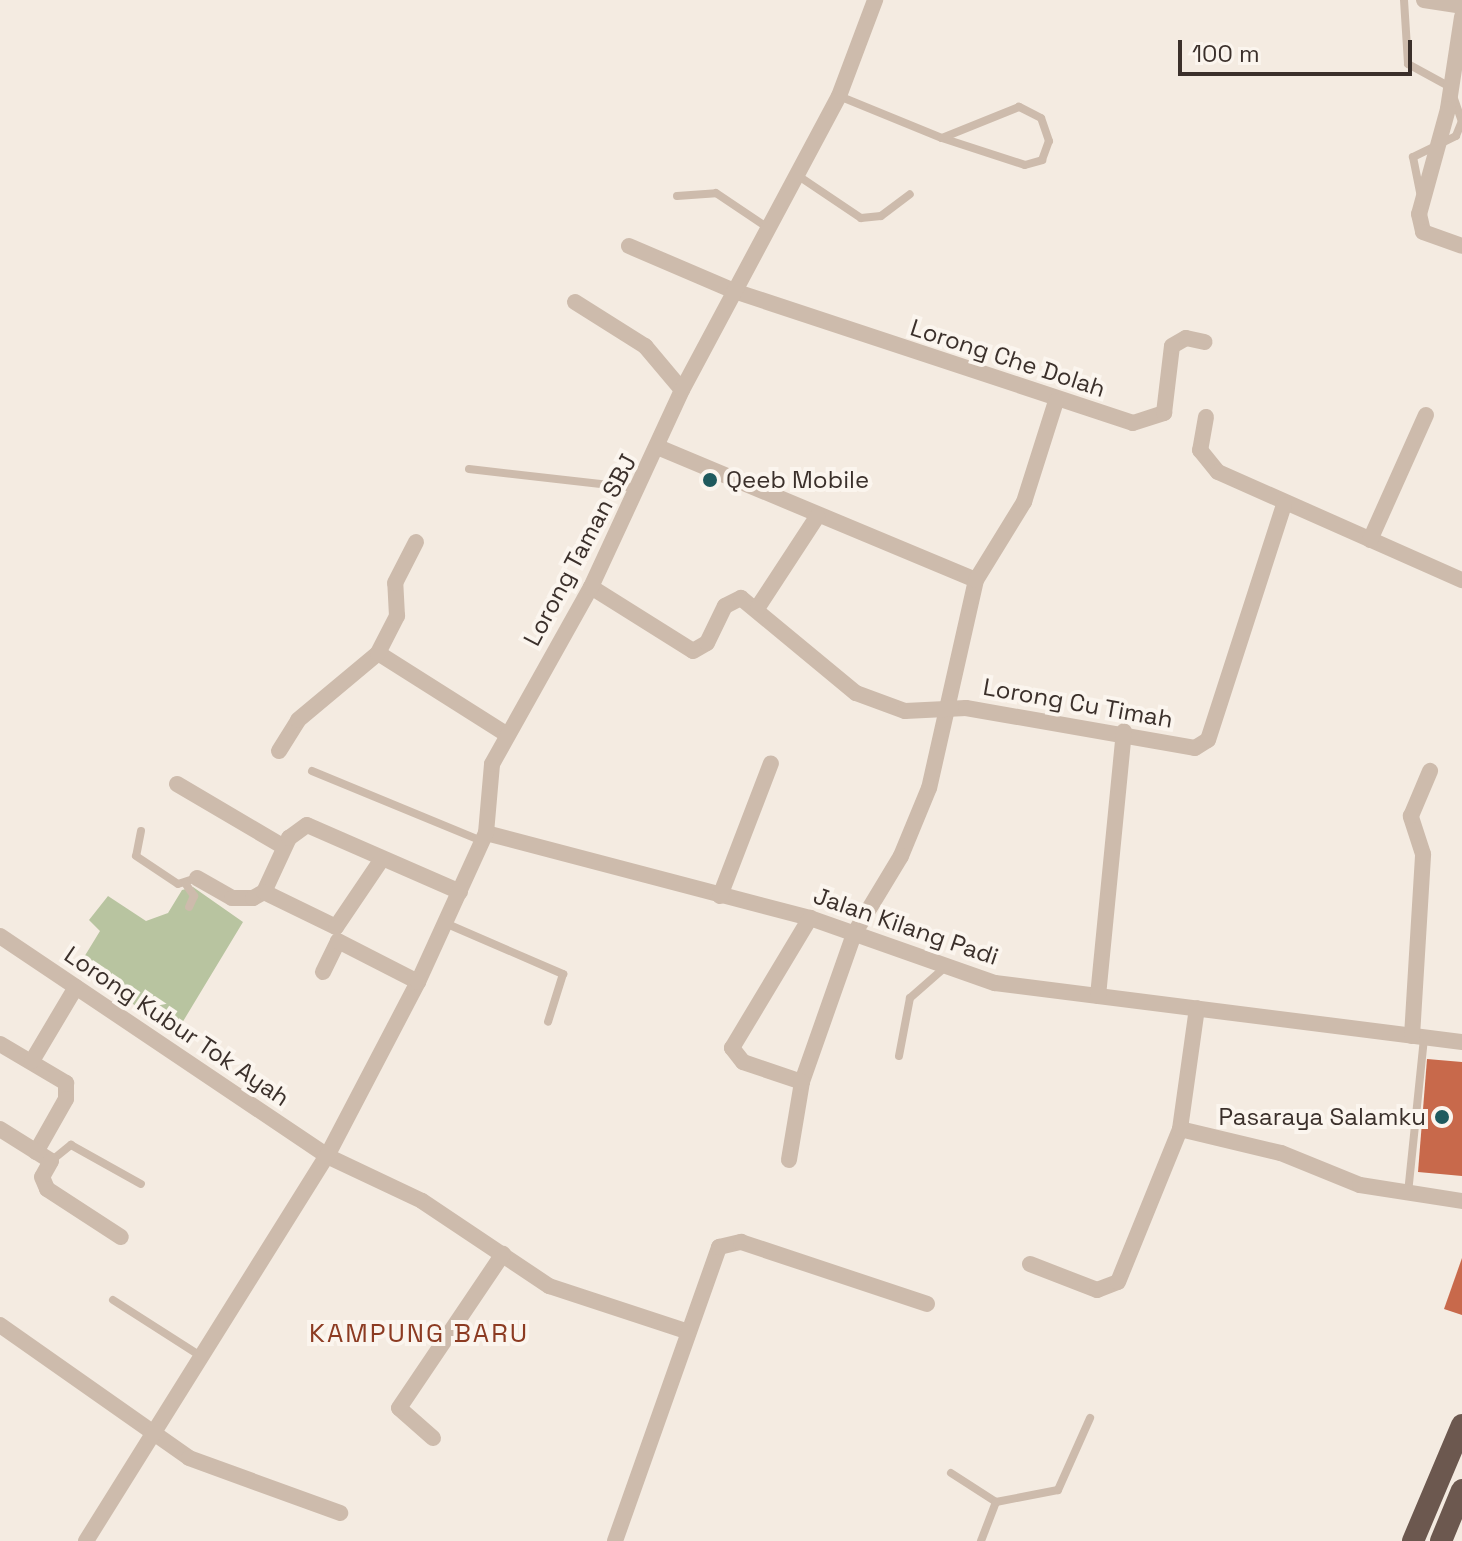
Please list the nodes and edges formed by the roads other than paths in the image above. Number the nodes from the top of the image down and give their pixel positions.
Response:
1 (875, 0) edge
2 (1404, 0) edge
3 (1424, 0) edge
4 (1462, 6) edge
5 (1462, 17) edge
6 (1450, 87) junction
7 (839, 96) junction
8 (942, 138) junction
9 (797, 175) junction
10 (910, 194) dead end
11 (677, 196) dead end
12 (768, 228) junction
13 (629, 246) dead end
14 (1462, 246) edge
15 (734, 291) junction
16 (575, 302) dead end
17 (1205, 342) dead end
18 (682, 390) junction
19 (1056, 401) junction
20 (1426, 415) dead end
21 (1206, 417) dead end
22 (660, 448) junction
23 (469, 469) dead end
24 (641, 489) junction
25 (1284, 505) junction
26 (817, 517) junction
27 (1370, 540) junction
28 (416, 542) dead end
29 (976, 580) junction
30 (1462, 580) edge
31 (591, 587) junction
32 (758, 607) junction
33 (378, 653) junction
34 (945, 709) junction
35 (1124, 731) junction
36 (506, 734) junction
37 (279, 751) dead end
38 (771, 763) dead end
39 (312, 771) dead end
40 (1430, 771) dead end
41 (177, 784) dead end
42 (141, 831) dead end
43 (484, 837) junction
44 (284, 847) junction
45 (382, 859) junction
46 (191, 881) junction
47 (264, 892) junction
48 (460, 892) junction
49 (720, 896) junction
50 (189, 907) dead end
51 (810, 918) junction
52 (445, 923) junction
53 (854, 934) junction
54 (0, 936) edge
55 (943, 969) junction
56 (323, 972) dead end
57 (418, 982) junction
58 (76, 987) junction
59 (1098, 996) junction
60 (1197, 1008) junction
61 (548, 1022) dead end
62 (1418, 1036) junction
63 (1462, 1042) edge
64 (0, 1044) edge
65 (899, 1056) dead end
66 (32, 1061) junction
67 (802, 1082) junction
68 (0, 1129) edge
69 (1180, 1129) junction
70 (44, 1156) junction
71 (327, 1156) junction
72 (789, 1160) dead end
73 (141, 1184) dead end
74 (1408, 1194) junction
75 (1462, 1201) edge
76 (121, 1237) dead end
77 (503, 1254) junction
78 (1030, 1264) dead end
79 (113, 1300) dead end
80 (927, 1304) dead end
81 (0, 1325) edge
82 (686, 1331) junction
83 (203, 1358) junction
84 (1090, 1418) dead end
85 (1462, 1425) edge
86 (155, 1432) junction
87 (433, 1438) dead end
88 (951, 1473) dead end
89 (1462, 1490) edge
90 (996, 1502) junction
91 (340, 1513) dead end
92 (86, 1541) edge
93 (615, 1541) edge
94 (981, 1541) edge
95 (1413, 1541) edge
96 (1441, 1541) edge

1 - 7 street, Lorong Taman SBJ
2 - 6 lane
3 - 4 street
5 - 6 street
6 - 14 street
7 - 8 lane
7 - 9 street, Lorong Taman SBJ
8 - 8 lane
9 - 10 lane
9 - 12 street, Lorong Taman SBJ
11 - 12 lane
12 - 15 street, Lorong Taman SBJ
13 - 15 street, Lorong Che Dolah
15 - 18 street, Lorong Taman SBJ
15 - 19 street, Lorong Che Dolah
16 - 18 street
17 - 19 street, Lorong Che Dolah
18 - 22 street, Lorong Taman SBJ
19 - 29 street
20 - 27 street
21 - 25 street
22 - 24 street, Lorong Taman SBJ
22 - 26 street
23 - 24 lane
24 - 31 street, Lorong Taman SBJ
25 - 27 street
25 - 35 street, Lorong Cu Timah
26 - 29 street
26 - 32 street
27 - 30 street
28 - 33 street
29 - 34 street
31 - 32 street
31 - 36 street, Lorong Taman SBJ
32 - 34 street, Lorong Cu Timah
33 - 36 street
33 - 37 street
34 - 35 street, Lorong Cu Timah
34 - 53 street
35 - 59 street
36 - 43 street, Lorong Taman SBJ
38 - 49 street
39 - 43 lane
40 - 62 street
41 - 44 street
42 - 46 lane
43 - 48 street
43 - 49 street, Jalan Kilang Padi
44 - 45 street
44 - 47 street
45 - 47 street
45 - 48 street
46 - 47 street
46 - 50 lane
48 - 52 street
49 - 51 street, Jalan Kilang Padi
51 - 53 street, Jalan Kilang Padi
51 - 67 street
52 - 57 street
52 - 61 lane
53 - 55 street, Jalan Kilang Padi
53 - 67 street
54 - 58 street, Lorong Kubur Tok Ayah
55 - 59 street, Jalan Kilang Padi
55 - 65 lane
56 - 57 street
57 - 71 street
58 - 66 street
58 - 71 street, Lorong Kubur Tok Ayah
59 - 60 street, Jalan Kilang Padi
60 - 62 street, Jalan Kilang Padi
60 - 69 street
62 - 63 street, Jalan Kilang Padi
62 - 74 lane
64 - 66 street
66 - 70 street
67 - 72 street
68 - 70 street
69 - 74 street
69 - 78 street
70 - 73 lane
70 - 76 street
71 - 77 street, Lorong Kubur Tok Ayah
71 - 83 street
74 - 75 street
77 - 82 street, Lorong Kubur Tok Ayah
77 - 87 street
79 - 83 lane
80 - 82 street
81 - 86 street
82 - 93 street
83 - 86 street
84 - 90 lane
85 - 95 highway
86 - 91 street
86 - 92 street
88 - 90 lane
89 - 96 highway
90 - 94 lane

